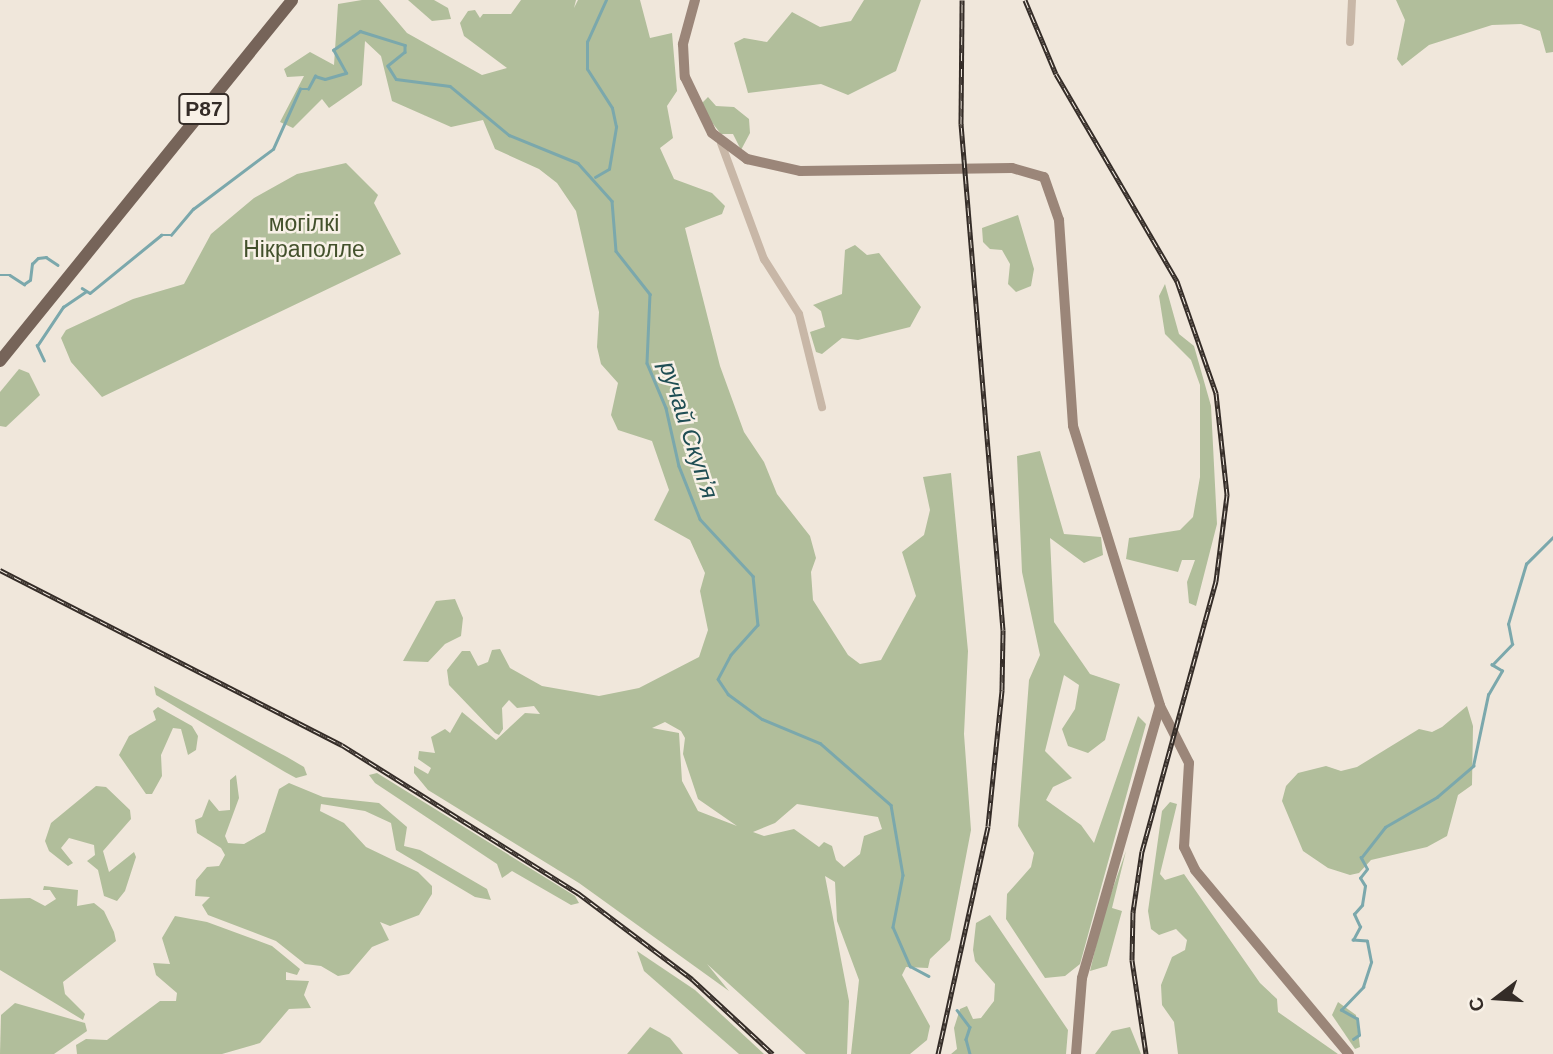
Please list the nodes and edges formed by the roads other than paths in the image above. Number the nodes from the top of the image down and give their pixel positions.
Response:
1 (292, 0) edge
2 (695, 0) edge
3 (1352, 0) edge
4 (1350, 42) dead end
5 (721, 143) junction
6 (4, 356) edge
7 (822, 407) dead end
8 (1160, 706) junction
9 (1076, 1054) edge
10 (1349, 1054) edge

1 - 6 main road, Р87
2 - 5 street
3 - 4 street
5 - 7 street
5 - 8 street
8 - 9 street
8 - 10 street

